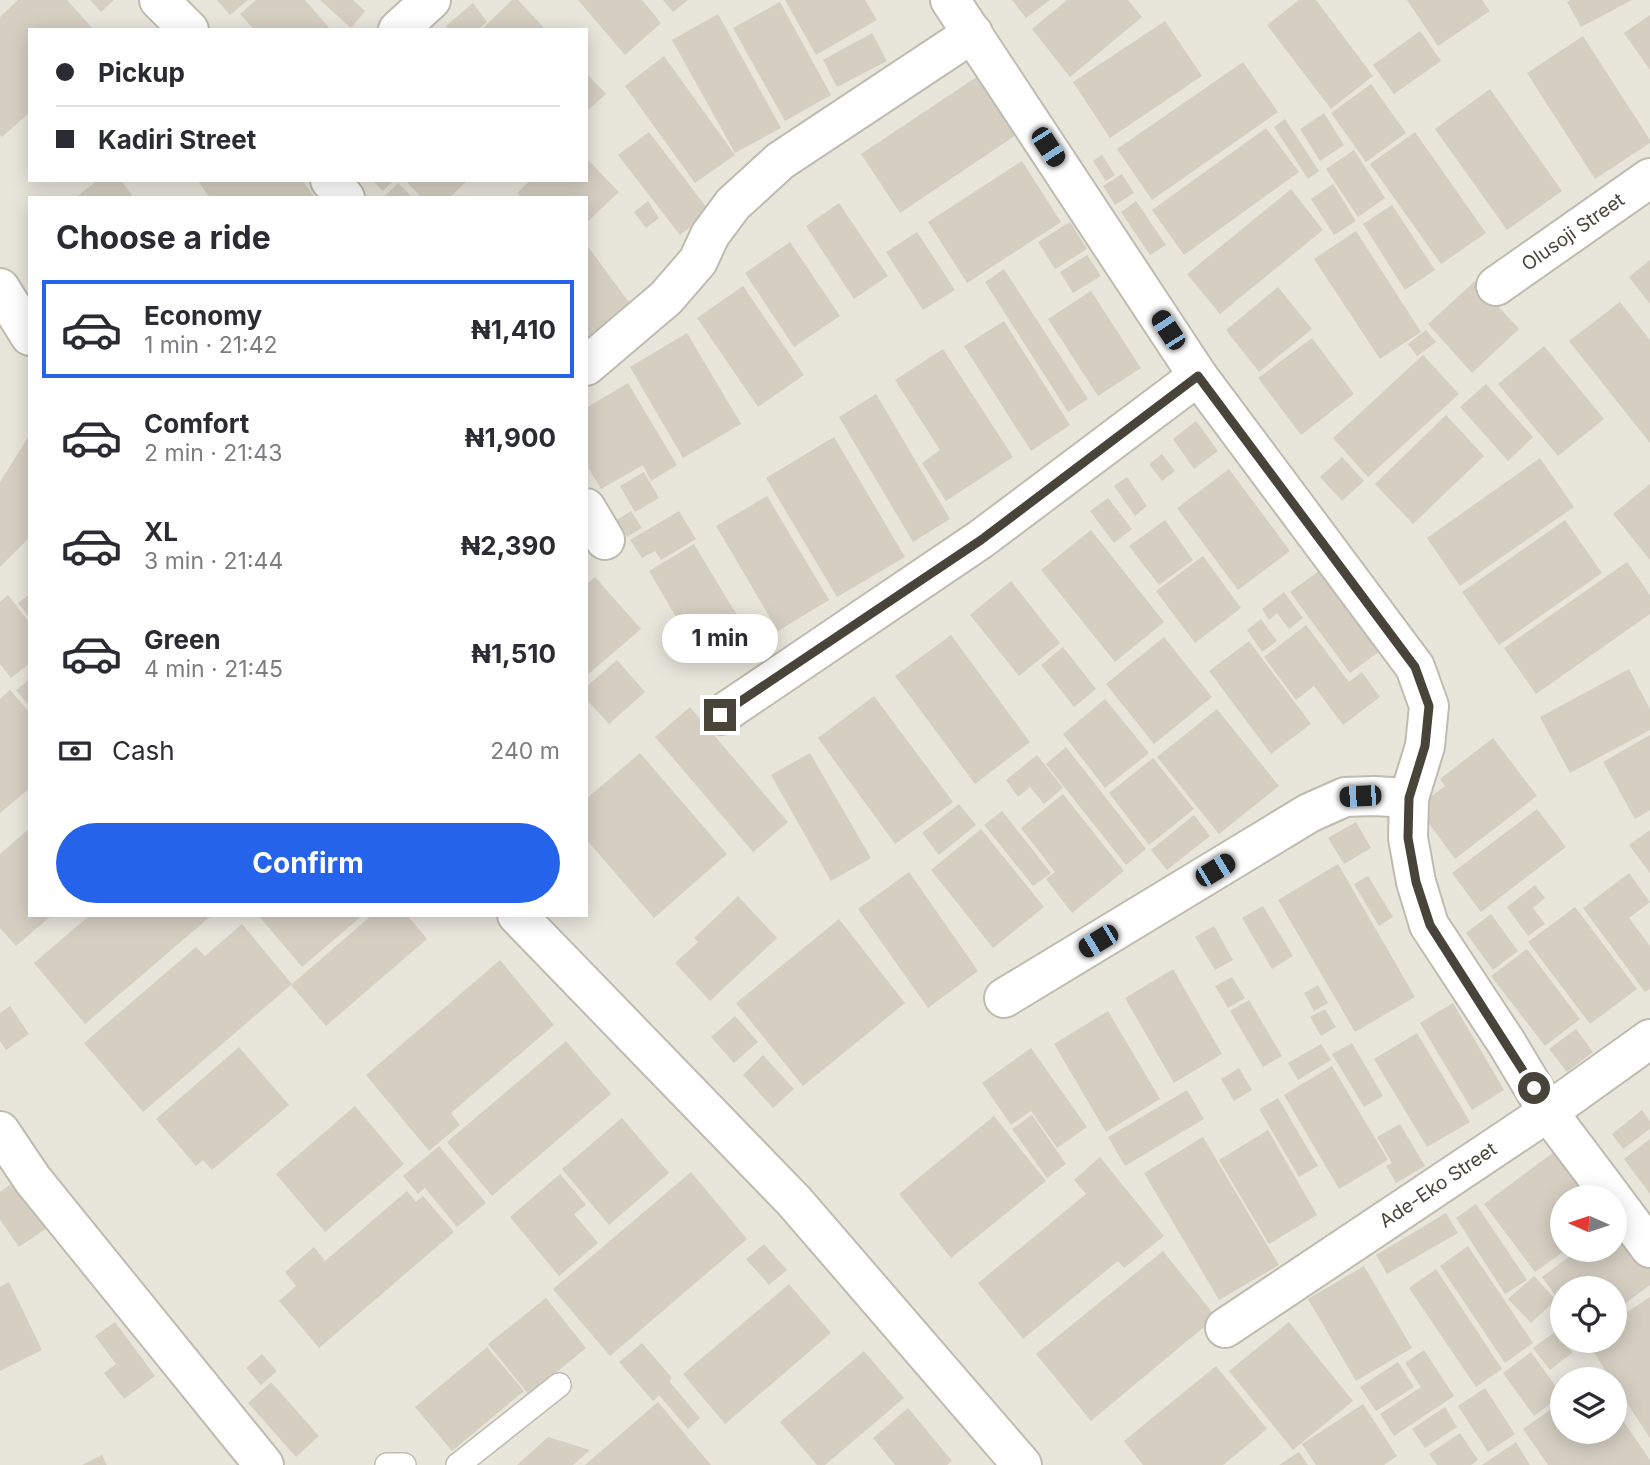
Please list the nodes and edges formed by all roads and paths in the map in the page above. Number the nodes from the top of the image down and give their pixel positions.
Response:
1 (159, 0) edge
2 (431, 0) edge
3 (950, 0) edge
4 (187, 28) edge
5 (400, 28) edge
6 (973, 33) junction
7 (1650, 178) edge
8 (332, 182) edge
9 (343, 196) edge
10 (1496, 286) dead end
11 (0, 288) edge
12 (28, 333) edge
13 (588, 364) edge
14 (1198, 376) junction
15 (588, 511) edge
16 (606, 540) dead end
17 (720, 715) dead end
18 (1409, 798) junction
19 (519, 917) edge
20 (1004, 998) dead end
21 (1650, 1039) edge
22 (1548, 1112) junction
23 (0, 1130) edge
24 (1603, 1185) edge
25 (1628, 1218) edge
26 (1650, 1248) edge
27 (1225, 1328) dead end
28 (559, 1385) dead end
29 (264, 1465) edge
30 (387, 1465) edge
31 (404, 1465) edge
32 (458, 1465) edge
33 (1022, 1465) edge

1 - 4 street
2 - 5 street
3 - 6 street
6 - 13 street
6 - 14 street
7 - 10 street, Olusoji Street
8 - 9 street
11 - 12 street
14 - 17 street
14 - 18 street
15 - 16 street
18 - 20 street
18 - 22 street
19 - 33 street
21 - 22 street, Ade-Eko Street
22 - 24 street
22 - 27 street, Ade-Eko Street
23 - 29 street
25 - 26 street
28 - 32 lane
30 - 31 lane

